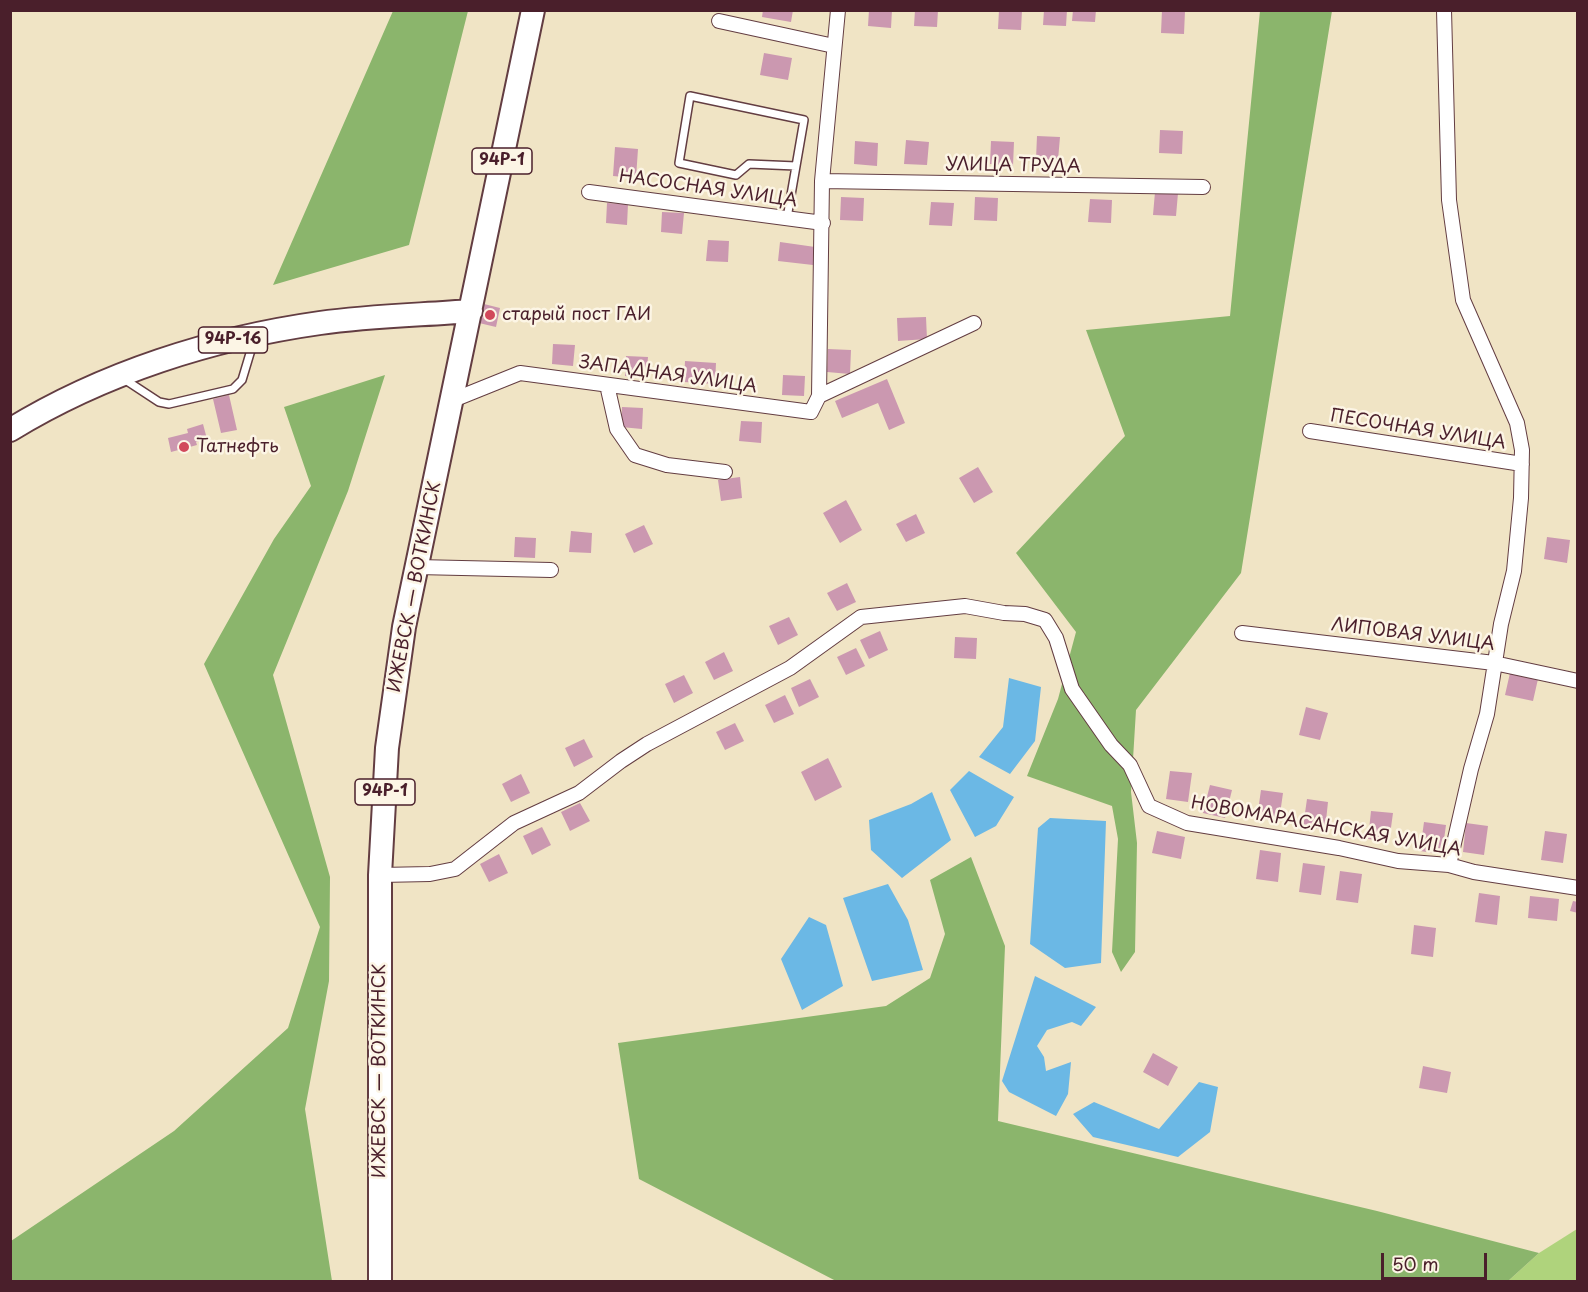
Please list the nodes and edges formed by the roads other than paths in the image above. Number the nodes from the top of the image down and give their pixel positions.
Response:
1 (533, 10) edge
2 (838, 10) edge
3 (1444, 10) edge
4 (719, 21) dead end
5 (834, 46) junction
6 (796, 166) junction
7 (822, 180) junction
8 (1203, 187) dead end
9 (589, 192) dead end
10 (787, 218) junction
11 (823, 223) junction
12 (471, 311) junction
13 (974, 323) dead end
14 (256, 334) junction
15 (119, 376) junction
16 (607, 385) junction
17 (819, 396) junction
18 (453, 400) junction
19 (10, 430) edge
20 (1310, 431) dead end
21 (1522, 464) junction
22 (725, 472) dead end
23 (417, 567) junction
24 (550, 570) dead end
25 (1242, 633) dead end
26 (1494, 663) junction
27 (1578, 681) edge
28 (1449, 865) junction
29 (380, 875) junction
30 (1578, 888) edge
31 (381, 1281) edge

1 - 12 main road, ИЖЕВСК — ВОТКИНСК / 94Р-1
2 - 5 street
3 - 21 street
4 - 5 street
5 - 7 street
6 - 6 lane
6 - 10 lane
7 - 8 street, УЛИЦА ТРУДА
7 - 11 street
9 - 10 street, НАСОСНАЯ УЛИЦА
10 - 11 street, НАСОСНАЯ УЛИЦА
11 - 17 street
12 - 14 main road, 94Р-16
12 - 18 main road, ИЖЕВСК — ВОТКИНСК / 94Р-1
13 - 17 street
14 - 15 main road, 94Р-16
14 - 15 lane
15 - 19 main road, 94Р-16
16 - 17 street, ЗАПАДНАЯ УЛИЦА
16 - 18 street, ЗАПАДНАЯ УЛИЦА
16 - 22 street
18 - 23 main road, ИЖЕВСК — ВОТКИНСК / 94Р-1
20 - 21 street, ПЕСОЧНАЯ УЛИЦА
21 - 26 street
23 - 24 street
23 - 29 main road, ИЖЕВСК — ВОТКИНСК / 94Р-1
25 - 26 street, ЛИПОВАЯ УЛИЦА
26 - 27 street, ЛИПОВАЯ УЛИЦА
26 - 28 street
28 - 29 street, НОВОМАРАСАНСКАЯ УЛИЦА
28 - 30 street, НОВОМАРАСАНСКАЯ УЛИЦА
29 - 31 main road, ИЖЕВСК — ВОТКИНСК / 94Р-1

